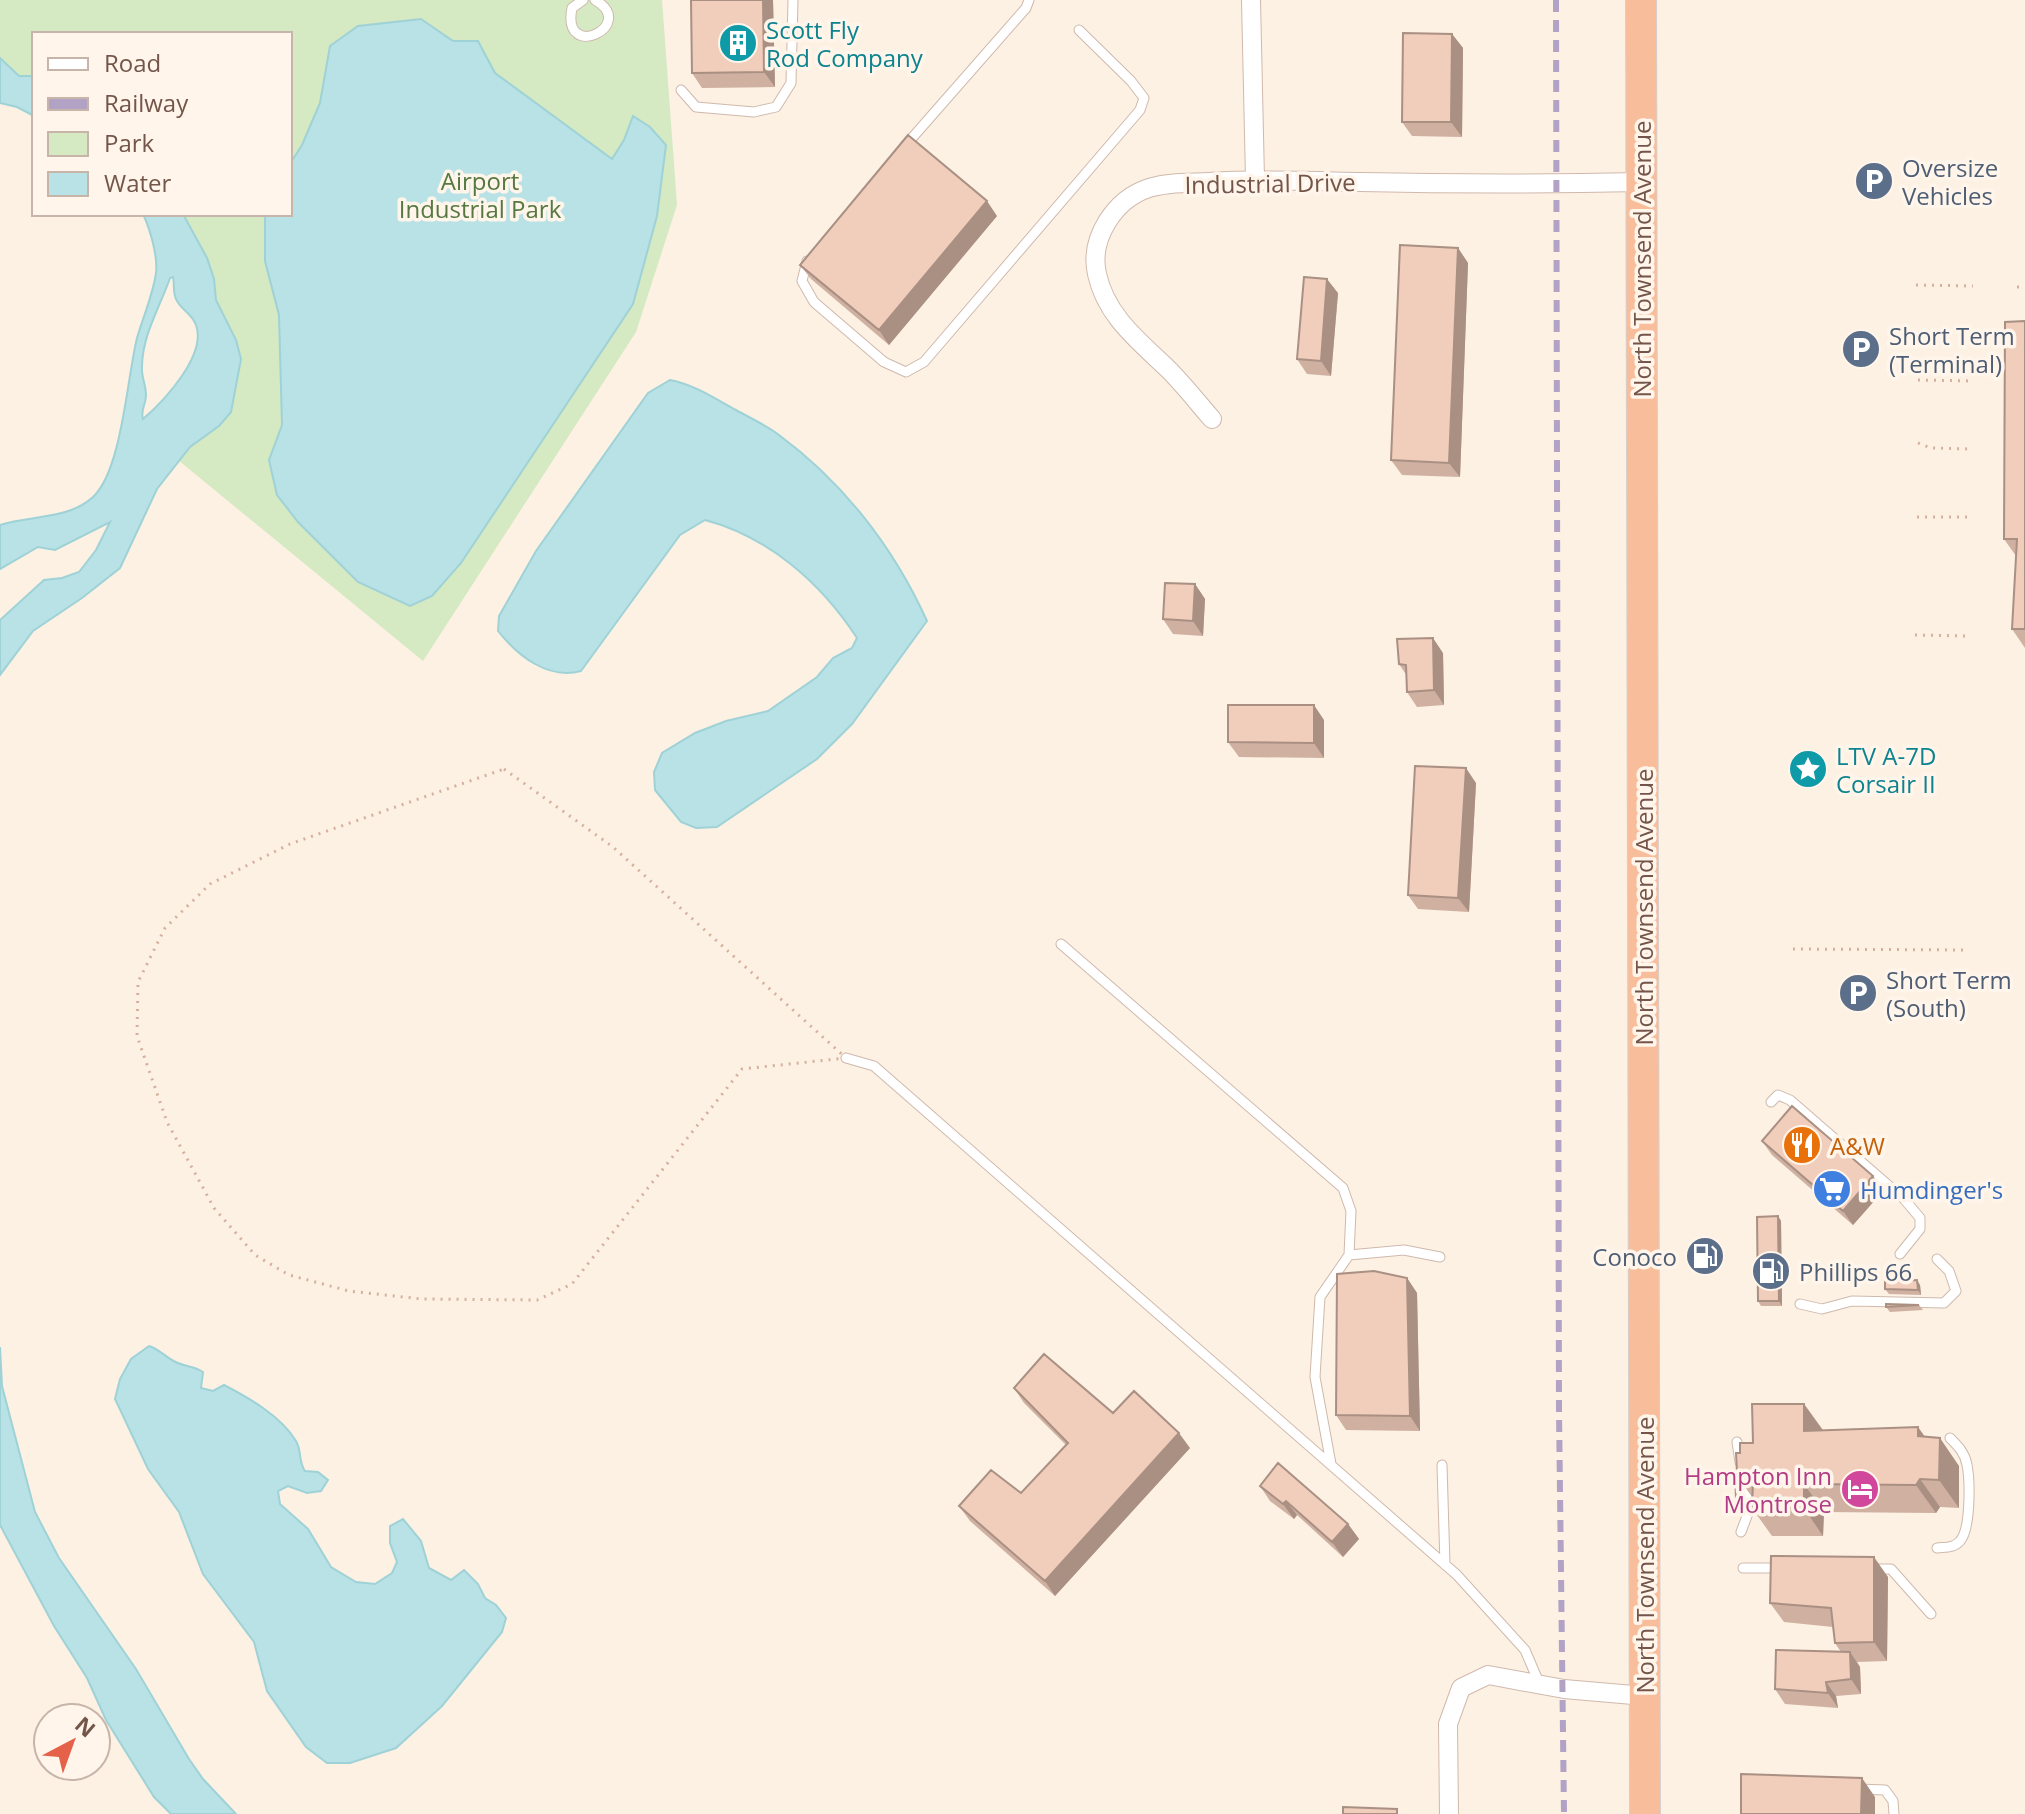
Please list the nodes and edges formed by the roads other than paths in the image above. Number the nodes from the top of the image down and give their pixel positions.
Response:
1 (583, 0) edge
2 (595, 0) edge
3 (793, 0) edge
4 (1029, 0) edge
5 (1251, 0) edge
6 (1641, 0) edge
7 (1079, 30) dead end
8 (681, 90) dead end
9 (902, 149) edge
10 (1255, 179) junction
11 (1640, 182) junction
12 (815, 252) edge
13 (1212, 419) dead end
14 (1061, 944) dead end
15 (846, 1058) road end
16 (1771, 1102) dead end
17 (1900, 1254) dead end
18 (1349, 1255) junction
19 (1440, 1257) dead end
20 (1937, 1259) dead end
21 (1800, 1304) dead end
22 (1950, 1438) dead end
23 (1737, 1442) edge
24 (1331, 1465) junction
25 (1442, 1465) dead end
26 (1741, 1532) dead end
27 (1937, 1548) dead end
28 (1445, 1565) junction
29 (1743, 1568) dead end
30 (1788, 1568) edge
31 (1862, 1569) edge
32 (1931, 1614) dead end
33 (1540, 1685) junction
34 (1645, 1696) junction
35 (1854, 1789) edge
36 (1449, 1814) edge
37 (1645, 1814) edge
38 (1894, 1814) edge

1 - 2 lane
3 - 8 lane
4 - 9 lane
5 - 10 street
6 - 11 highway, North Townsend Avenue
7 - 12 lane
10 - 11 street, Industrial Drive
10 - 13 street, Industrial Drive
11 - 34 highway, North Townsend Avenue
14 - 18 lane
15 - 24 lane
16 - 17 lane
18 - 19 lane
18 - 24 lane
20 - 21 lane
22 - 27 lane
23 - 26 lane
24 - 28 lane
25 - 28 lane
28 - 33 lane
29 - 30 lane
31 - 32 lane
33 - 34 street
33 - 36 street
34 - 37 highway, North Townsend Avenue
35 - 38 lane

